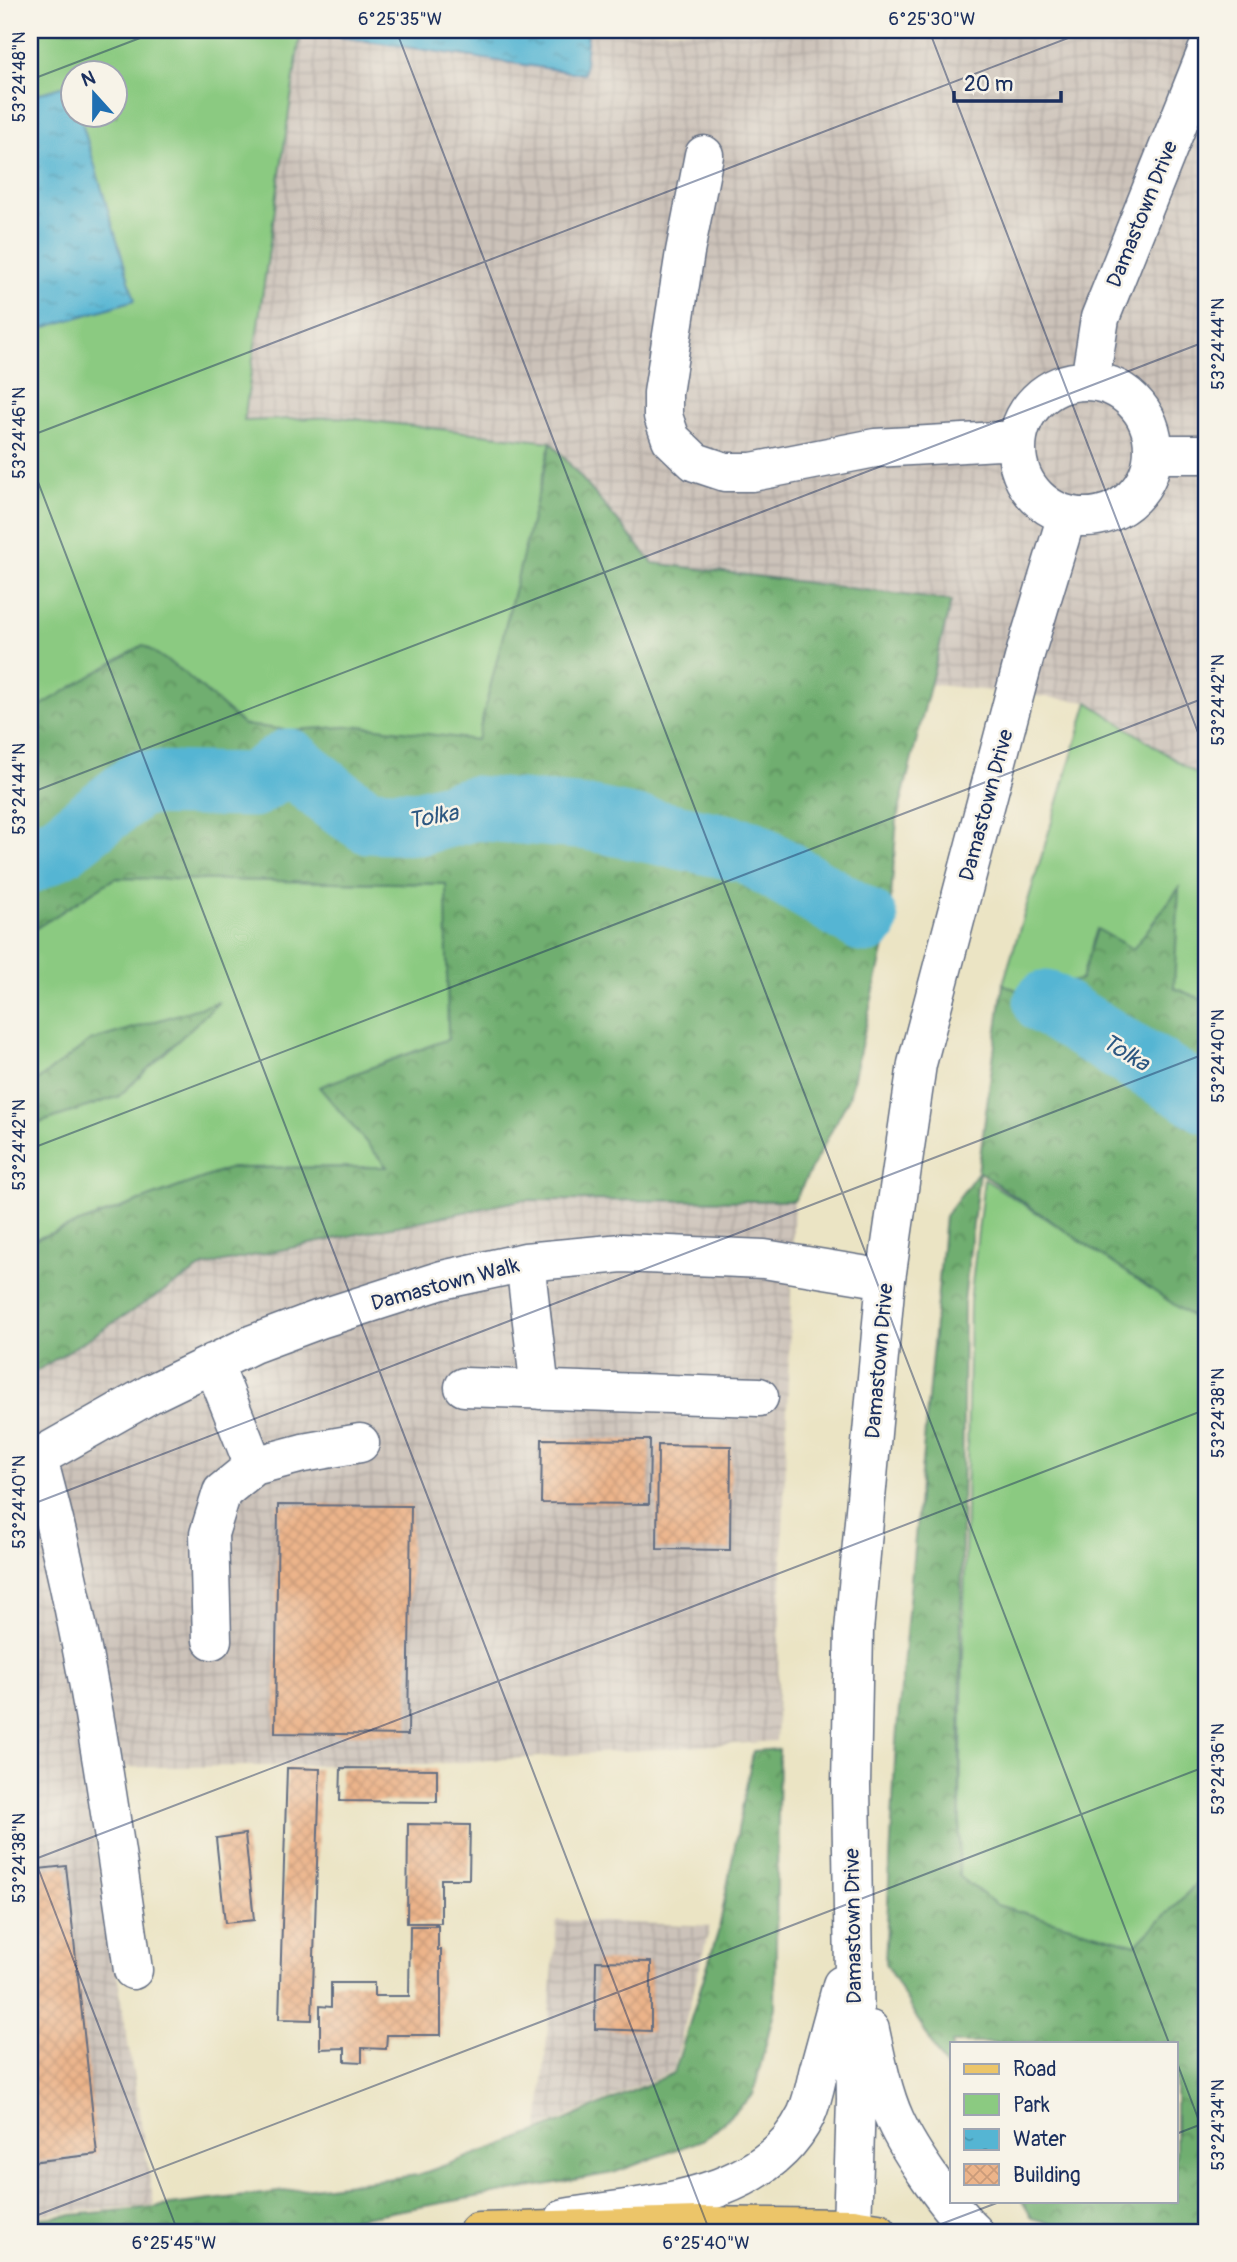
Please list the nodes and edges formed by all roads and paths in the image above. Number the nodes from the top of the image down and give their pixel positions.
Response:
1 (1207, 51) edge
2 (704, 155) dead end
3 (1090, 381) junction
4 (1017, 440) junction
5 (1154, 454) junction
6 (1207, 454) edge
7 (1067, 514) junction
8 (526, 1262) junction
9 (886, 1279) junction
10 (214, 1363) junction
11 (464, 1387) dead end
12 (540, 1390) junction
13 (759, 1397) dead end
14 (360, 1443) dead end
15 (34, 1461) edge
16 (254, 1466) junction
17 (212, 1640) dead end
18 (854, 1942) junction
19 (133, 1970) dead end
20 (692, 2230) edge
21 (483, 2231) edge
22 (860, 2231) edge
23 (478, 2232) edge
24 (974, 2232) edge

1 - 3 street, Damastown Drive
2 - 4 street
3 - 4 street
3 - 5 street
4 - 7 street
5 - 6 street
5 - 7 street
7 - 9 street, Damastown Drive
8 - 9 street, Damastown Walk
8 - 10 street, Damastown Walk
8 - 12 street
9 - 18 street, Damastown Drive
10 - 15 street, Damastown Walk
10 - 16 street
11 - 12 street
12 - 13 street
14 - 16 street
15 - 19 street
16 - 17 street
18 - 21 street
18 - 22 street, Damastown Drive
18 - 24 street
20 - 21 main road
20 - 22 main road
21 - 23 main road

